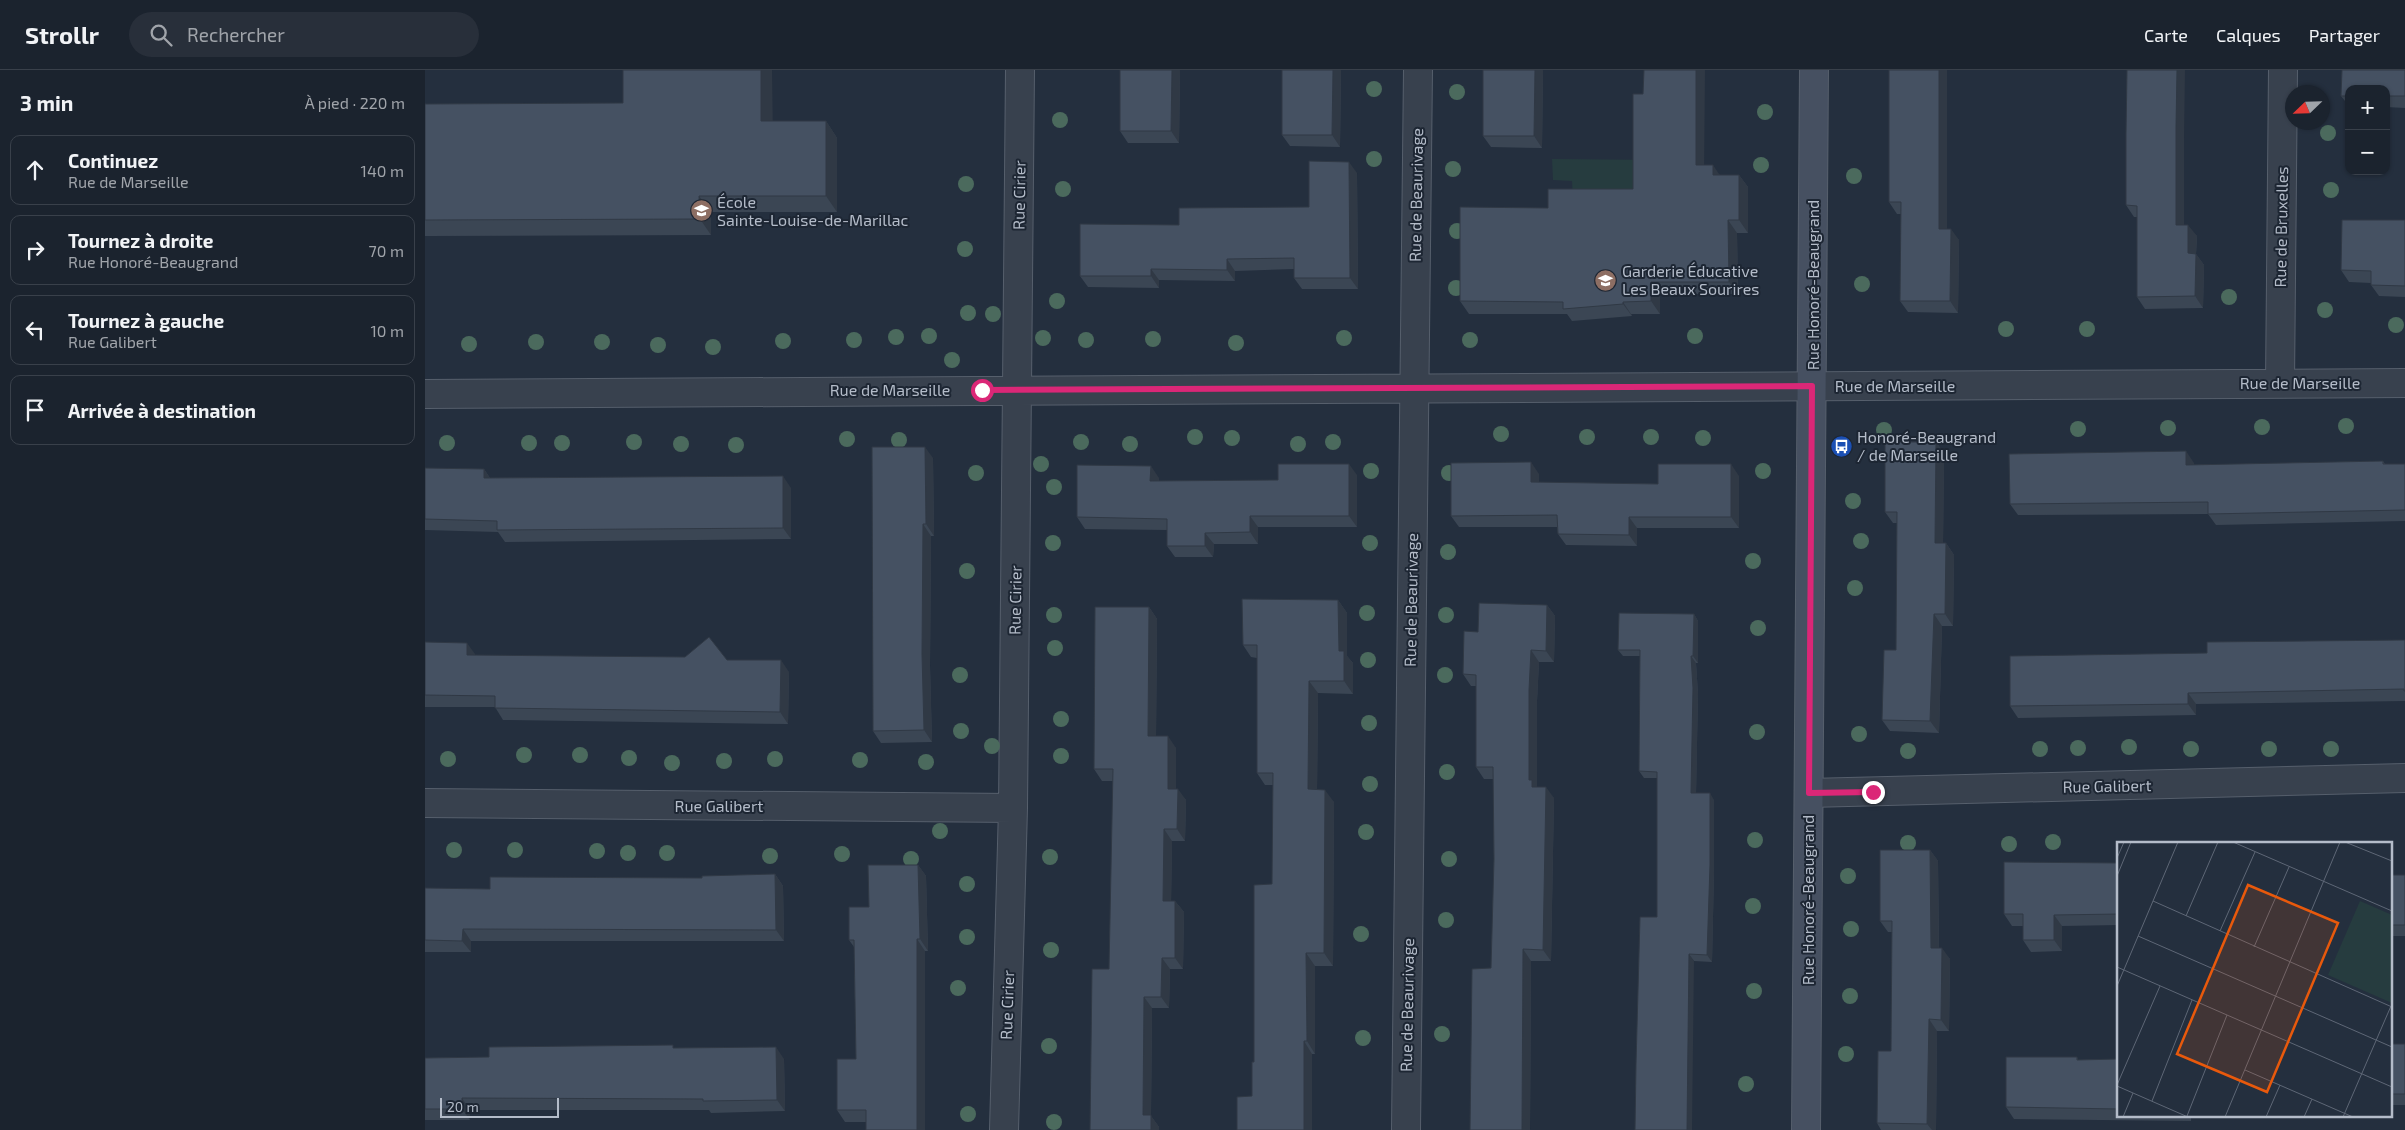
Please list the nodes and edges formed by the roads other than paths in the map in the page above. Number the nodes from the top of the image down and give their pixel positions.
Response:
1 (1020, 70) edge
2 (1418, 70) edge
3 (1814, 70) edge
4 (2283, 70) edge
5 (2280, 383) junction
6 (2405, 383) edge
7 (1812, 386) junction
8 (1414, 387) junction
9 (1017, 390) junction
10 (425, 394) edge
11 (2405, 778) edge
12 (1809, 793) junction
13 (425, 803) edge
14 (1013, 808) junction
15 (1004, 1130) edge
16 (1406, 1130) edge
17 (1806, 1130) edge

1 - 9 street, Rue Cirier
2 - 8 street, Rue de Beaurivage
3 - 7 street, Rue Honoré-Beaugrand
4 - 5 street, Rue de Bruxelles
5 - 6 street, Rue de Marseille
5 - 7 street, Rue de Marseille
7 - 8 street, Rue de Marseille
7 - 12 street, Rue Honoré-Beaugrand
8 - 9 street, Rue de Marseille
8 - 16 street, Rue de Beaurivage
9 - 10 street, Rue de Marseille
9 - 14 street, Rue Cirier
11 - 12 street, Rue Galibert
12 - 17 street, Rue Honoré-Beaugrand
13 - 14 street, Rue Galibert
14 - 15 street, Rue Cirier

